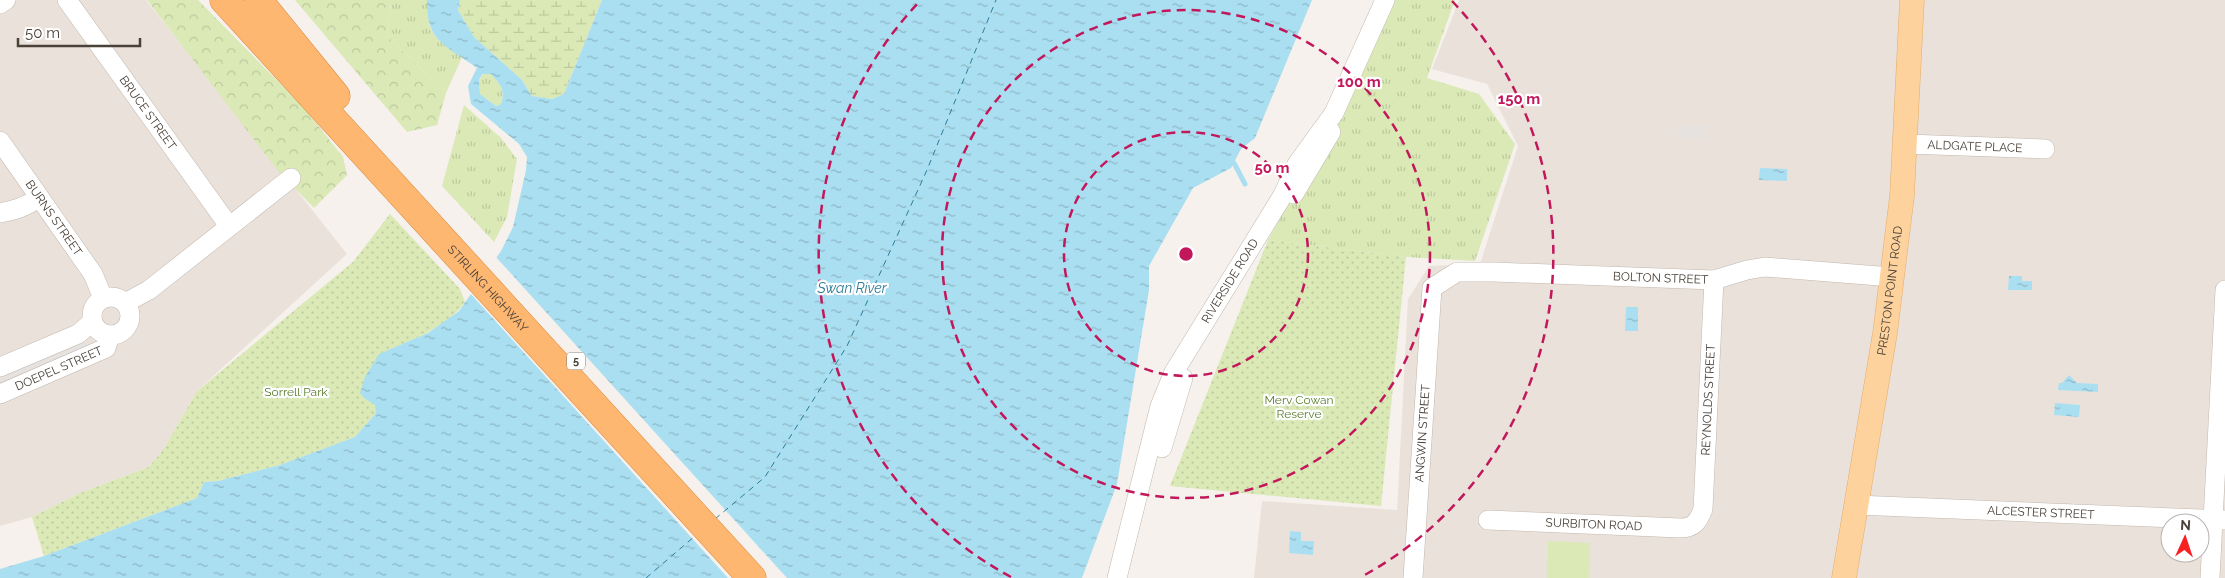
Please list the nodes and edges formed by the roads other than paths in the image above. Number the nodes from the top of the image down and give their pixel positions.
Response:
1 (6, 0) edge
2 (67, 0) edge
3 (224, 0) edge
4 (258, 0) edge
5 (1385, 0) edge
6 (1393, 0) edge
7 (1912, 0) edge
8 (0, 4) edge
9 (0, 140) edge
10 (1906, 144) junction
11 (2044, 149) dead end
12 (373, 150) junction
13 (291, 178) dead end
14 (38, 198) junction
15 (0, 213) edge
16 (229, 226) junction
17 (1892, 277) junction
18 (1714, 280) junction
19 (1432, 288) joint
20 (2225, 290) edge
21 (103, 298) junction
22 (125, 303) junction
23 (92, 322) junction
24 (110, 336) junction
25 (0, 367) edge
26 (0, 394) edge
27 (1856, 505) junction
28 (1488, 520) dead end
29 (1699, 520) joint
30 (2219, 520) edge
31 (752, 578) edge
32 (774, 578) edge
33 (1117, 578) edge
34 (1125, 578) edge
35 (1413, 578) edge
36 (1844, 578) edge
37 (2210, 578) edge

1 - 8 street
2 - 16 street, BRUCE STREET
3 - 12 highway, STIRLING HIGHWAY / 5
4 - 12 highway, STIRLING HIGHWAY / 5
5 - 33 street, RIVERSIDE ROAD
6 - 34 street, RIVERSIDE ROAD
7 - 10 main road, PRESTON POINT ROAD
9 - 14 street, BURNS STREET
10 - 11 street, ALDGATE PLACE
10 - 17 main road, PRESTON POINT ROAD
12 - 31 highway, STIRLING HIGHWAY / 5
12 - 32 highway, STIRLING HIGHWAY / 5
13 - 16 street
14 - 15 street
14 - 21 street, BURNS STREET
16 - 22 street
17 - 18 street, BOLTON STREET
17 - 27 main road, PRESTON POINT ROAD
18 - 19 street, BOLTON STREET
18 - 29 street, REYNOLDS STREET
19 - 35 street, ANGWIN STREET
20 - 30 street
21 - 22 street
21 - 23 street
22 - 24 street
23 - 24 street
23 - 25 street, DOEPEL STREET
24 - 26 street, DOEPEL STREET
27 - 30 street, ALCESTER STREET
27 - 36 main road, PRESTON POINT ROAD
28 - 29 street, SURBITON ROAD
30 - 37 street

